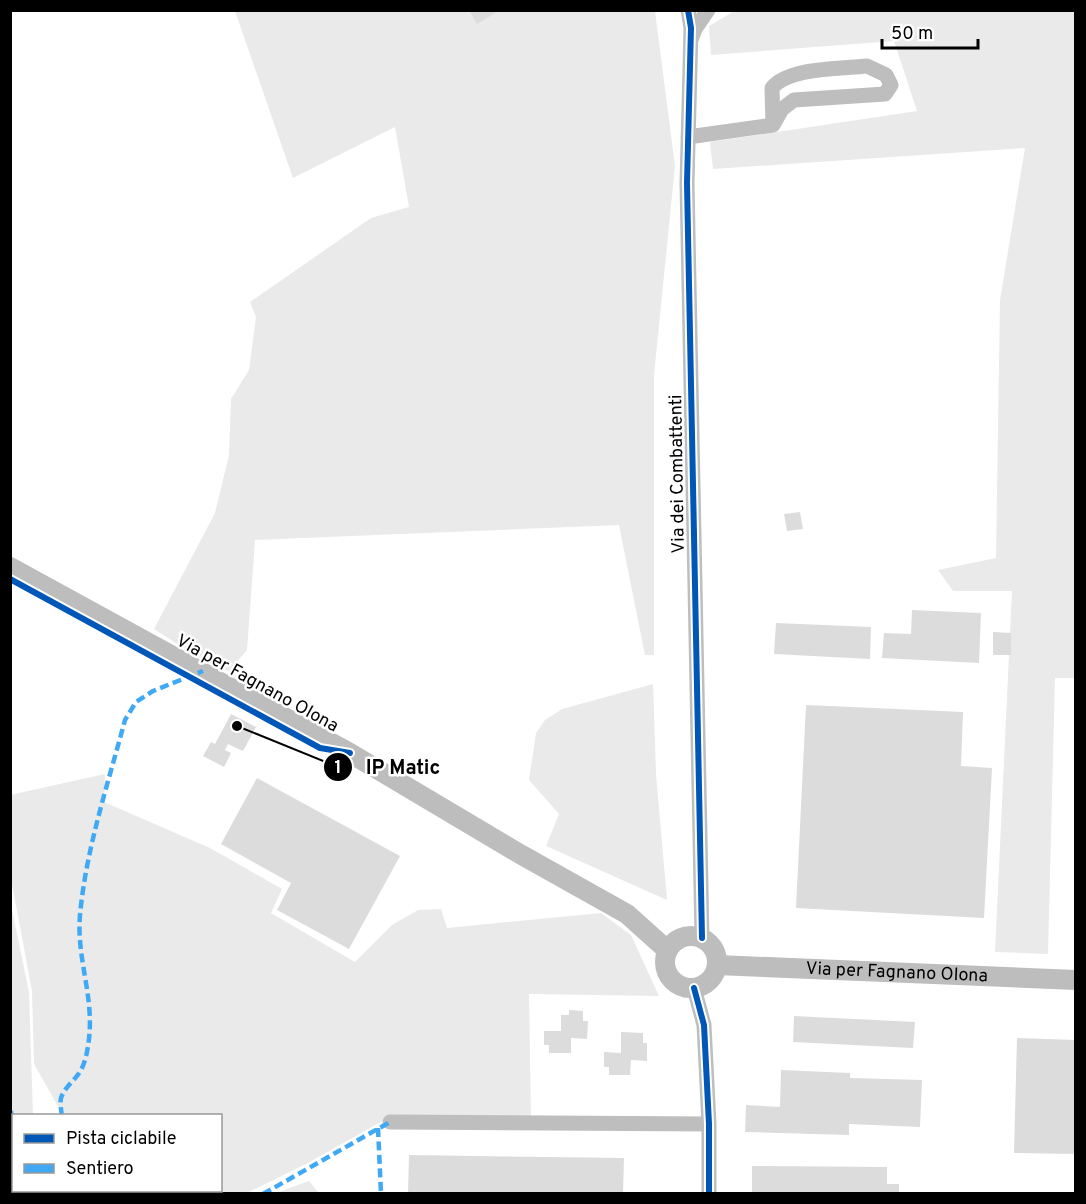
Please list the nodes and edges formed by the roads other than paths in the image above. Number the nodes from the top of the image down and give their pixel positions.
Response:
1 (688, 10) edge
2 (708, 10) edge
3 (690, 43) junction
4 (773, 124) junction
5 (688, 137) junction
6 (10, 567) edge
7 (702, 938) junction
8 (667, 950) junction
9 (717, 965) junction
10 (1076, 980) edge
11 (694, 988) junction
12 (390, 1122) dead end
13 (709, 1124) junction
14 (709, 1194) edge

1 - 3 street, Via dei Combattenti
2 - 3 street, Via dei Combattenti
3 - 5 street, Via dei Combattenti
4 - 4 street
4 - 5 street
5 - 7 street, Via dei Combattenti
6 - 8 main road, Via per Fagnano Olona
7 - 8 main road
7 - 9 main road
8 - 11 main road
9 - 10 main road, Via per Fagnano Olona
9 - 11 main road
11 - 13 street
12 - 13 street
13 - 14 street

